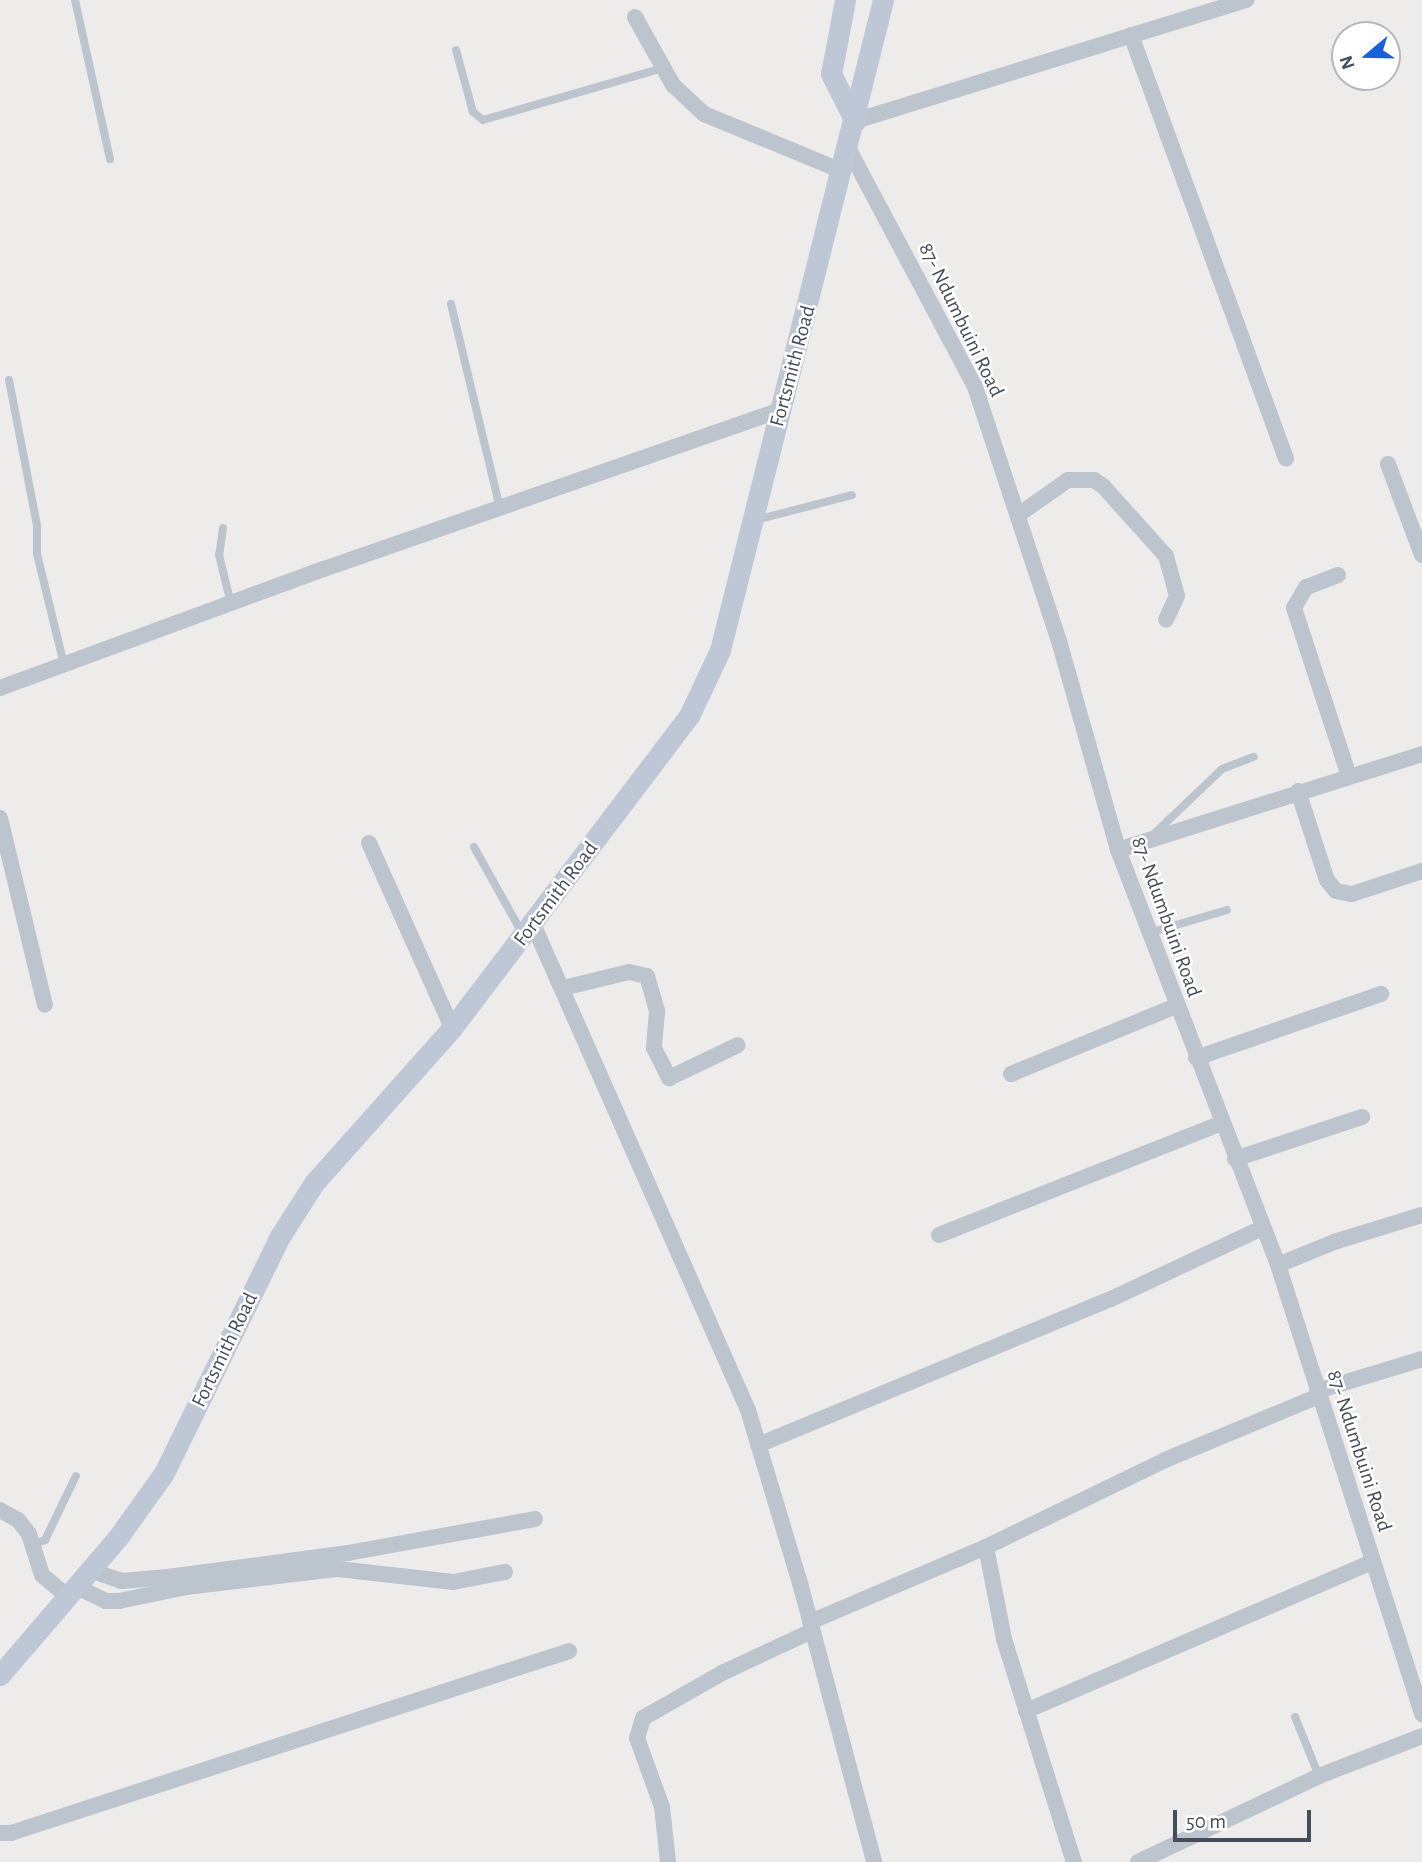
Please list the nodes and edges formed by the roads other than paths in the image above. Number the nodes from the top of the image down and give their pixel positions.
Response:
1 (75, 0) edge
2 (845, 0) edge
3 (883, 0) edge
4 (1247, 0) edge
5 (635, 17) dead end
6 (1131, 35) junction
7 (456, 51) dead end
8 (663, 68) junction
9 (855, 121) junction
10 (847, 146) junction
11 (110, 159) dead end
12 (842, 171) junction
13 (451, 304) dead end
14 (9, 380) dead end
15 (781, 410) junction
16 (1286, 459) dead end
17 (1388, 464) dead end
18 (852, 495) dead end
19 (500, 508) junction
20 (1018, 515) junction
21 (753, 521) junction
22 (223, 528) dead end
23 (1422, 555) edge
24 (1338, 575) dead end
25 (231, 604) junction
26 (1166, 620) dead end
27 (64, 665) junction
28 (0, 688) edge
29 (1422, 754) edge
30 (1254, 757) dead end
31 (1349, 776) junction
32 (1298, 791) junction
33 (0, 818) edge
34 (1149, 839) junction
35 (369, 843) dead end
36 (474, 847) dead end
37 (1118, 850) junction
38 (1422, 871) edge
39 (1227, 910) dead end
40 (529, 930) junction
41 (1149, 933) junction
42 (564, 988) junction
43 (1381, 994) dead end
44 (45, 1004) dead end
45 (1176, 1006) junction
46 (452, 1028) junction
47 (738, 1045) dead end
48 (1196, 1058) junction
49 (1011, 1074) dead end
50 (1362, 1117) dead end
51 (1222, 1123) junction
52 (1236, 1159) junction
53 (1422, 1215) edge
54 (1262, 1228) junction
55 (939, 1235) dead end
56 (1278, 1265) junction
57 (1422, 1359) edge
58 (1318, 1394) junction
59 (758, 1444) junction
60 (76, 1476) dead end
61 (0, 1510) edge
62 (536, 1519) dead end
63 (34, 1544) junction
64 (986, 1547) junction
65 (1372, 1562) junction
66 (505, 1572) dead end
67 (78, 1585) junction
68 (811, 1626) junction
69 (569, 1651) dead end
70 (0, 1675) edge
71 (1026, 1711) junction
72 (1422, 1714) edge
73 (1295, 1717) dead end
74 (1422, 1735) edge
75 (1319, 1776) junction
76 (0, 1833) edge
77 (668, 1862) edge
78 (874, 1862) edge
79 (1074, 1862) edge
80 (1138, 1862) edge

1 - 11 lane
2 - 9 street
3 - 9 street, Fortsmith Road
4 - 6 street
5 - 8 street
6 - 9 street
6 - 16 street
7 - 8 lane
8 - 12 street
9 - 10 street, Fortsmith Road
10 - 12 street, Fortsmith Road
10 - 20 street, 87- Ndumbuini Road
12 - 15 street, Fortsmith Road
13 - 19 lane
14 - 27 lane
15 - 19 street
15 - 21 street, Fortsmith Road
17 - 23 street
18 - 21 lane
19 - 25 street
20 - 26 street
20 - 37 street, 87- Ndumbuini Road
21 - 40 street, Fortsmith Road
22 - 25 lane
24 - 31 street
25 - 27 street
27 - 28 street
29 - 31 street
30 - 34 lane
31 - 32 street
32 - 34 street
32 - 38 street
33 - 44 street
34 - 37 street
35 - 46 street
36 - 40 lane
37 - 41 street, 87- Ndumbuini Road
39 - 41 lane
40 - 42 street
40 - 46 street, Fortsmith Road
41 - 45 street, 87- Ndumbuini Road
42 - 47 street
42 - 59 street
43 - 48 street
45 - 48 street, 87- Ndumbuini Road
45 - 49 street
46 - 67 street, Fortsmith Road
48 - 51 street, 87- Ndumbuini Road
50 - 52 street
51 - 52 street, 87- Ndumbuini Road
51 - 55 street
52 - 54 street, 87- Ndumbuini Road
53 - 56 street
54 - 56 street, 87- Ndumbuini Road
54 - 59 street
56 - 58 street, 87- Ndumbuini Road
57 - 58 street
58 - 64 street
58 - 65 street, 87- Ndumbuini Road
59 - 68 street
60 - 63 lane
61 - 63 street
62 - 67 street
63 - 67 street
64 - 68 street
64 - 71 street
65 - 71 street
65 - 72 street, 87- Ndumbuini Road
66 - 67 street
67 - 70 street, Fortsmith Road
68 - 77 street
68 - 78 street
69 - 76 street
71 - 79 street
73 - 75 lane
74 - 75 street
75 - 80 street

